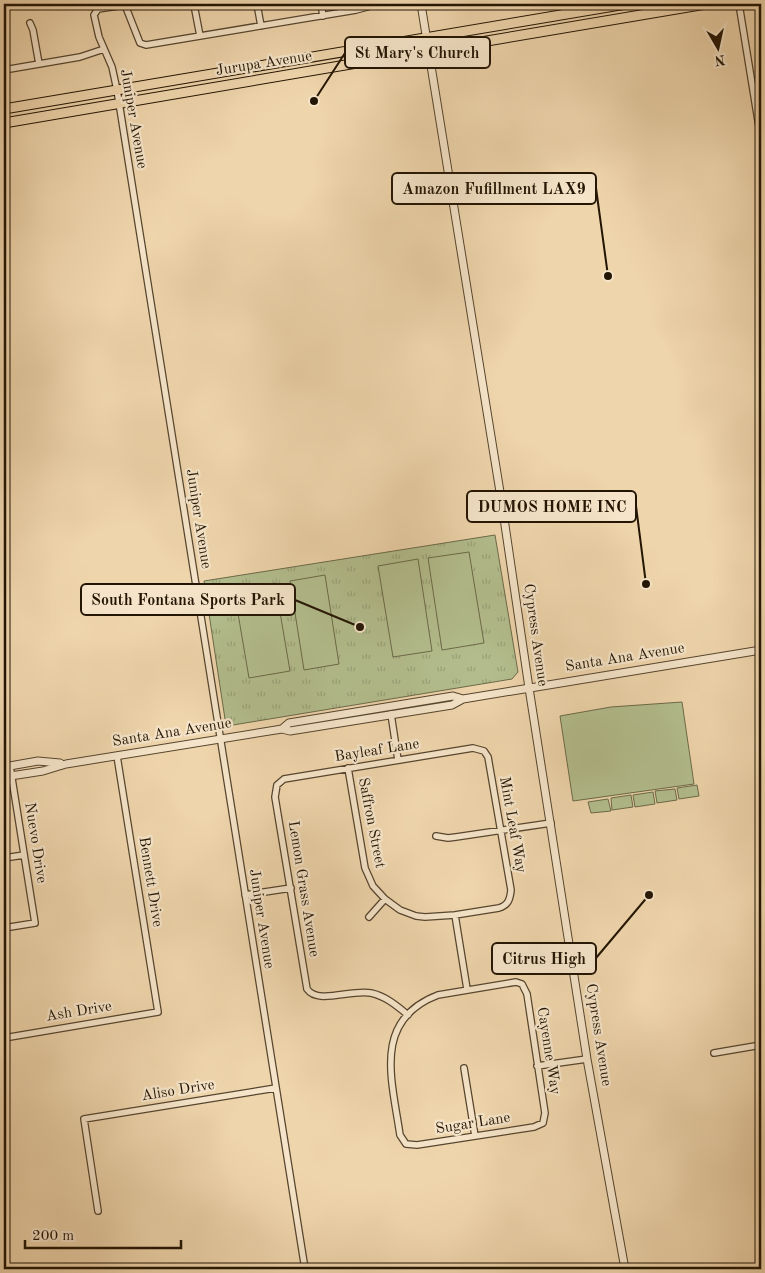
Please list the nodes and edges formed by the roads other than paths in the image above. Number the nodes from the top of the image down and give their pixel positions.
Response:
1 (193, 4) edge
2 (257, 4) edge
3 (321, 4) edge
4 (378, 4) edge
5 (421, 4) edge
6 (626, 4) edge
7 (706, 4) edge
8 (739, 4) edge
9 (323, 16) junction
10 (30, 23) dead end
11 (261, 26) junction
12 (200, 36) junction
13 (427, 38) junction
14 (104, 49) junction
15 (430, 51) junction
16 (39, 64) junction
17 (4, 70) edge
18 (117, 90) junction
19 (119, 103) junction
20 (4, 109) edge
21 (4, 123) edge
22 (761, 139) edge
23 (761, 650) edge
24 (528, 688) junction
25 (463, 699) junction
26 (391, 714) junction
27 (282, 728) junction
28 (220, 739) junction
29 (484, 750) joint
30 (118, 756) junction
31 (398, 760) junction
32 (66, 764) junction
33 (7, 767) edge
34 (348, 768) junction
35 (8, 776) edge
36 (277, 785) joint
37 (551, 823) junction
38 (501, 830) junction
39 (436, 836) dead end
40 (24, 855) junction
41 (4, 858) edge
42 (292, 888) junction
43 (245, 896) junction
44 (385, 899) junction
45 (507, 904) joint
46 (455, 915) junction
47 (368, 917) dead end
48 (4, 928) edge
49 (467, 989) junction
50 (158, 1012) joint
51 (408, 1014) junction
52 (4, 1038) edge
53 (761, 1045) edge
54 (714, 1053) dead end
55 (588, 1058) junction
56 (537, 1066) junction
57 (464, 1068) dead end
58 (276, 1088) junction
59 (543, 1123) joint
60 (475, 1136) junction
61 (98, 1211) dead end
62 (305, 1269) edge
63 (625, 1269) edge

1 - 12 street
2 - 11 street
3 - 9 street
4 - 9 street
5 - 13 street, Cypress Avenue
6 - 13 main road, Jurupa Avenue
7 - 15 main road, Jurupa Avenue
8 - 22 street
9 - 11 street
10 - 16 street
11 - 12 street
12 - 14 street, Juniper Avenue
13 - 15 street, Cypress Avenue
13 - 18 main road, Jurupa Avenue
14 - 16 street
14 - 18 street, Juniper Avenue
15 - 19 main road, Jurupa Avenue
15 - 24 street, Cypress Avenue
16 - 17 street
18 - 19 street, Juniper Avenue
18 - 20 main road, Jurupa Avenue
19 - 21 main road, Jurupa Avenue
19 - 28 street, Juniper Avenue
23 - 24 street, Santa Ana Avenue
24 - 25 street, Santa Ana Avenue
24 - 37 street, Cypress Avenue
25 - 26 street, Santa Ana Avenue
25 - 27 street, Santa Ana Avenue
26 - 27 street, Santa Ana Avenue
26 - 31 street
27 - 28 street, Santa Ana Avenue
28 - 30 street, Santa Ana Avenue
28 - 43 street, Juniper Avenue
29 - 31 street, Bayleaf Lane
29 - 38 street, Mint Leaf Way
30 - 32 street, Santa Ana Avenue
30 - 50 street, Bennett Drive
31 - 34 street, Bayleaf Lane
32 - 33 street, Santa Ana Avenue
32 - 35 street, Santa Ana Avenue
33 - 35 street, Nuevo Drive
34 - 36 street, Bayleaf Lane
34 - 44 street, Saffron Street
35 - 40 street, Nuevo Drive
36 - 42 street, Lemon Grass Avenue
37 - 38 street
37 - 55 street, Cypress Avenue
38 - 39 street
38 - 45 street, Mint Leaf Way
40 - 41 street
40 - 48 street, Nuevo Drive
42 - 43 street
42 - 51 street, Lemon Grass Avenue
43 - 58 street, Juniper Avenue
44 - 46 street, Saffron Street
44 - 47 street
45 - 46 street, Saffron Street
46 - 49 street
49 - 51 street
49 - 56 street, Cayenne Way
50 - 52 street, Ash Drive
51 - 60 street, Sugar Lane
53 - 54 street
55 - 56 street
55 - 63 street, Cypress Avenue
56 - 59 street, Cayenne Way
57 - 60 street
58 - 61 street, Aliso Drive
58 - 62 street, Juniper Avenue
59 - 60 street, Sugar Lane

